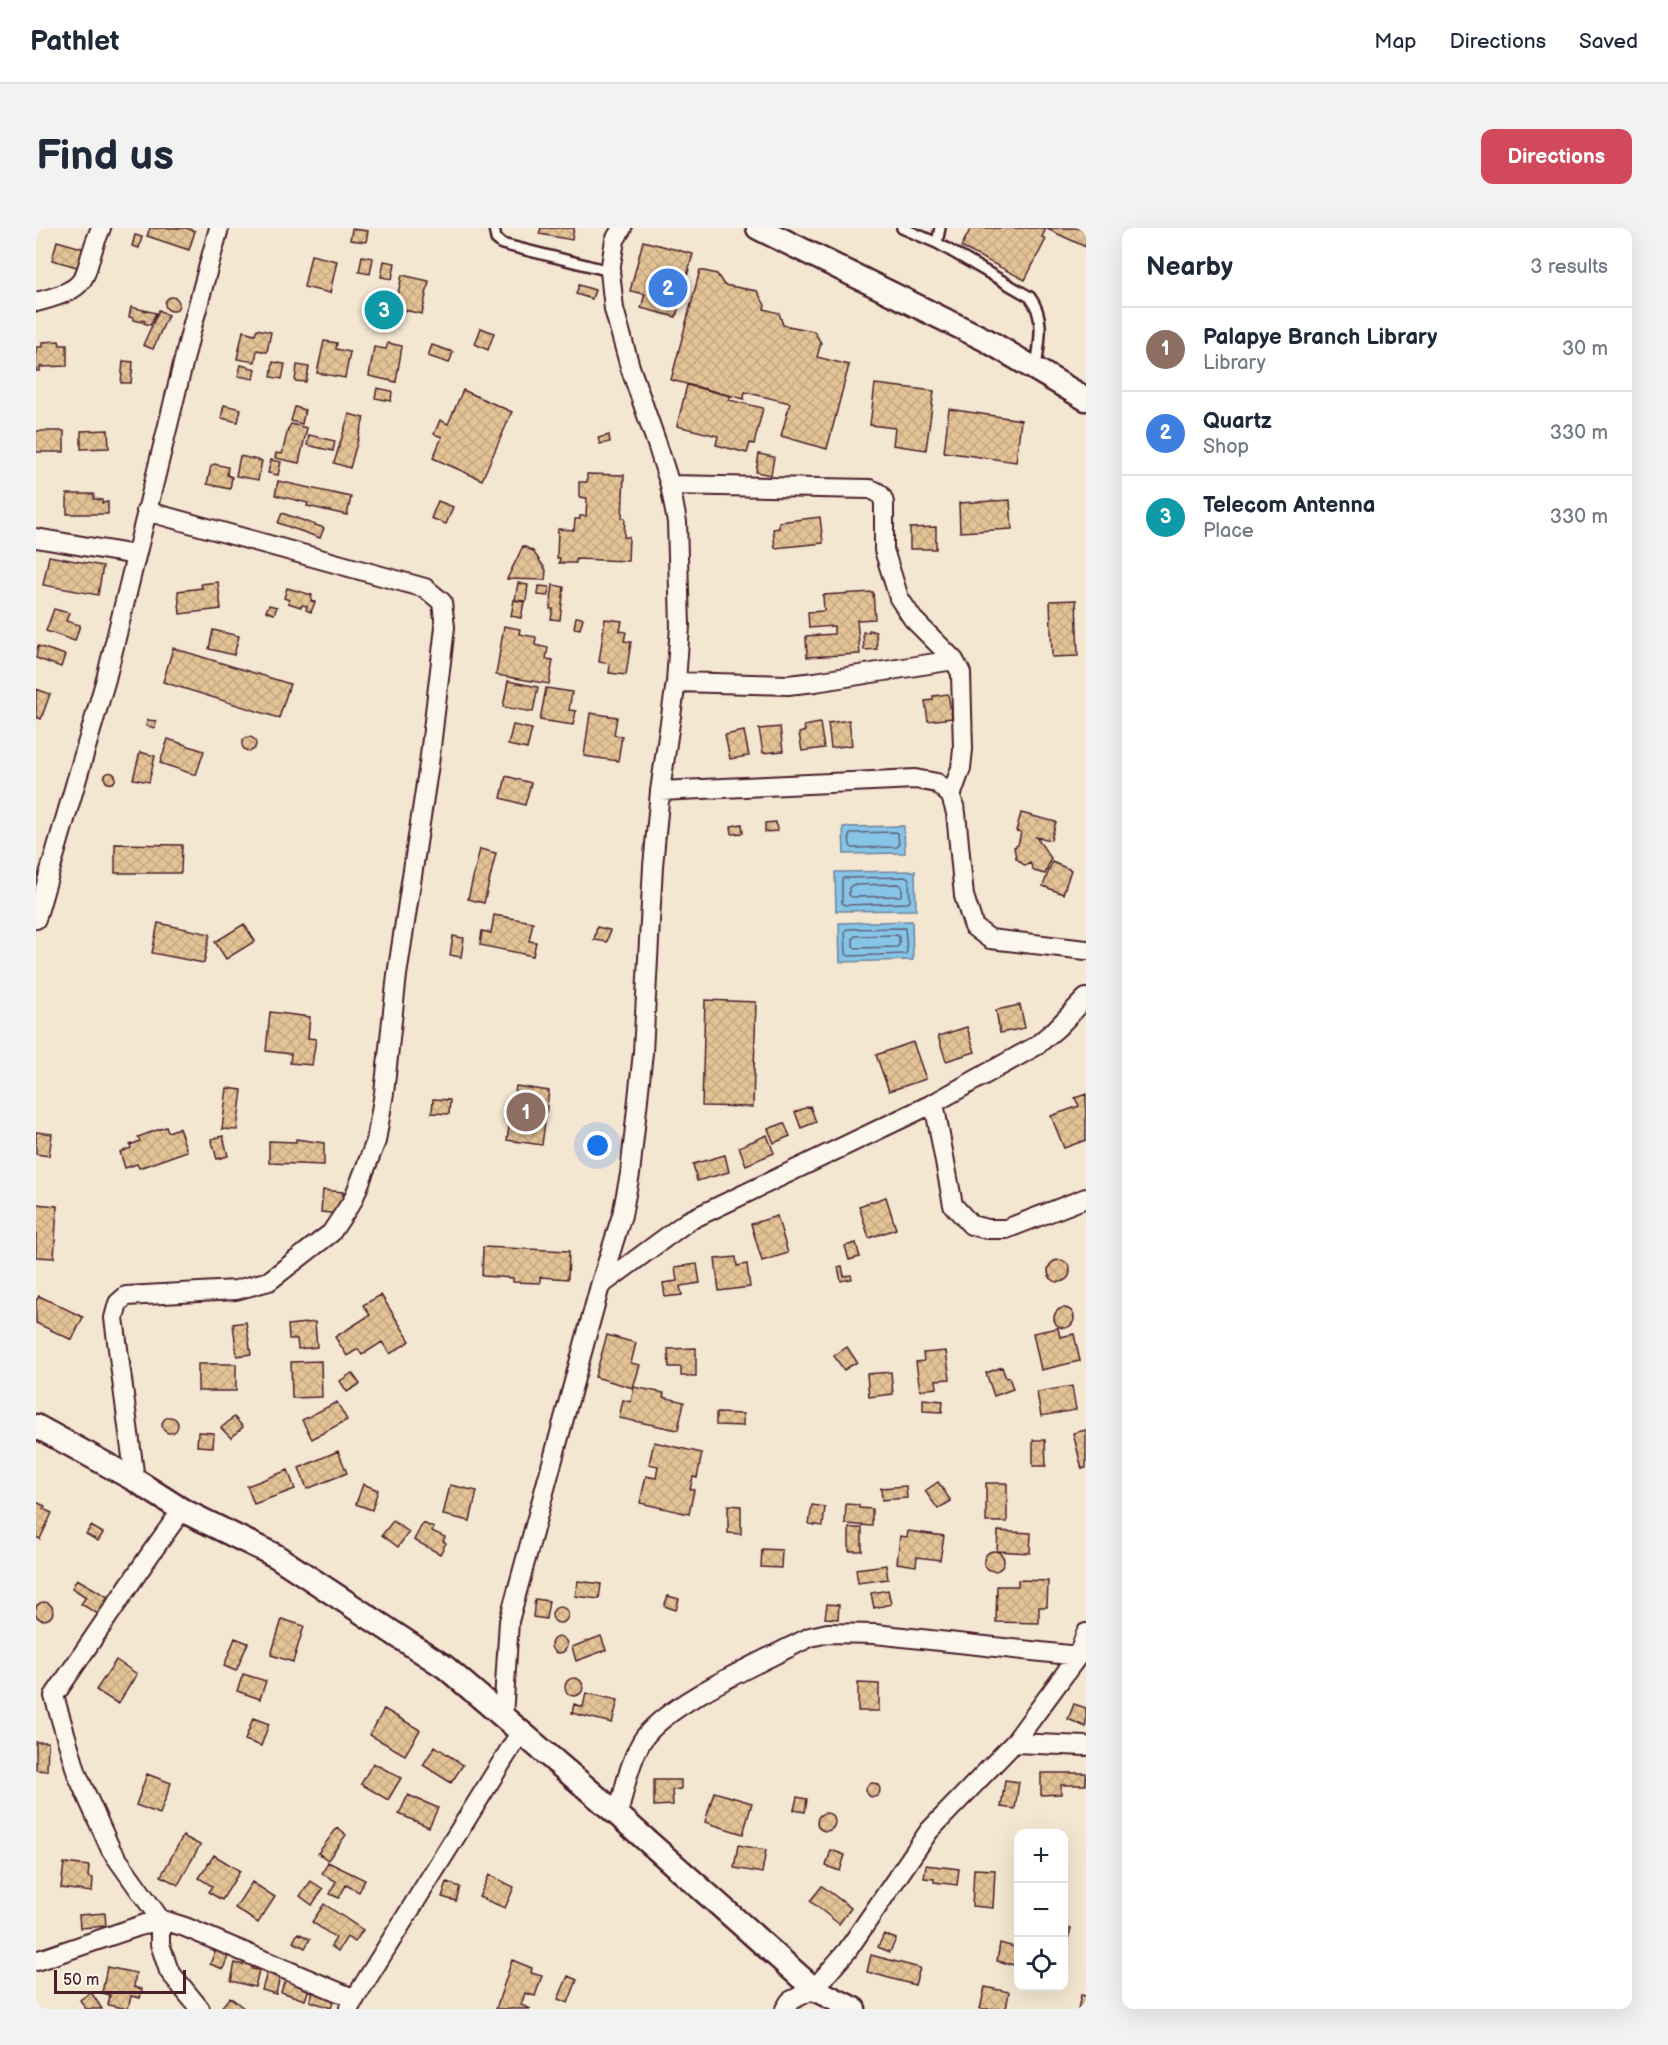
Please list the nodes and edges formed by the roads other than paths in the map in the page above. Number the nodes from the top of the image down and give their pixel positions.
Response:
1 (101, 228) edge
2 (219, 228) edge
3 (494, 228) edge
4 (621, 228) edge
5 (758, 228) edge
6 (902, 228) edge
7 (940, 228) edge
8 (937, 243) junction
9 (610, 271) junction
10 (36, 302) edge
11 (1036, 369) junction
12 (1086, 399) edge
13 (670, 485) junction
14 (146, 511) junction
15 (36, 538) edge
16 (136, 555) junction
17 (954, 660) junction
18 (676, 682) junction
19 (660, 791) junction
20 (951, 796) junction
21 (41, 883) edge
22 (36, 920) edge
23 (1086, 950) edge
24 (1086, 998) edge
25 (934, 1103) junction
26 (1086, 1198) edge
27 (600, 1286) junction
28 (36, 1426) edge
29 (135, 1480) junction
30 (182, 1510) junction
31 (1086, 1633) edge
32 (1078, 1656) junction
33 (45, 1696) edge
34 (503, 1717) junction
35 (520, 1732) junction
36 (1014, 1743) junction
37 (1086, 1746) edge
38 (618, 1815) junction
39 (160, 1919) junction
40 (36, 1961) edge
41 (814, 1989) junction
42 (352, 2004) edge
43 (200, 2009) edge
44 (785, 2009) edge
45 (854, 2009) edge

1 - 10 street
2 - 14 street
3 - 9 lane
4 - 9 street
5 - 11 street
6 - 8 lane
7 - 8 lane
8 - 11 lane
9 - 13 street
11 - 12 street
13 - 17 street
13 - 18 street
14 - 16 street
14 - 29 street
15 - 16 street
16 - 21 street
17 - 18 street
17 - 20 street
18 - 19 street
19 - 20 street
19 - 27 street
20 - 23 street
21 - 22 street
24 - 25 street
25 - 26 street
25 - 27 street
27 - 34 street
28 - 29 street
29 - 30 street
30 - 33 street
30 - 34 street
31 - 32 street
32 - 36 street
32 - 38 street
33 - 39 street
34 - 35 street
35 - 38 street
35 - 42 street
36 - 37 street
36 - 41 street
38 - 41 street
39 - 40 street
39 - 42 street
39 - 43 street
41 - 44 street
41 - 45 street

